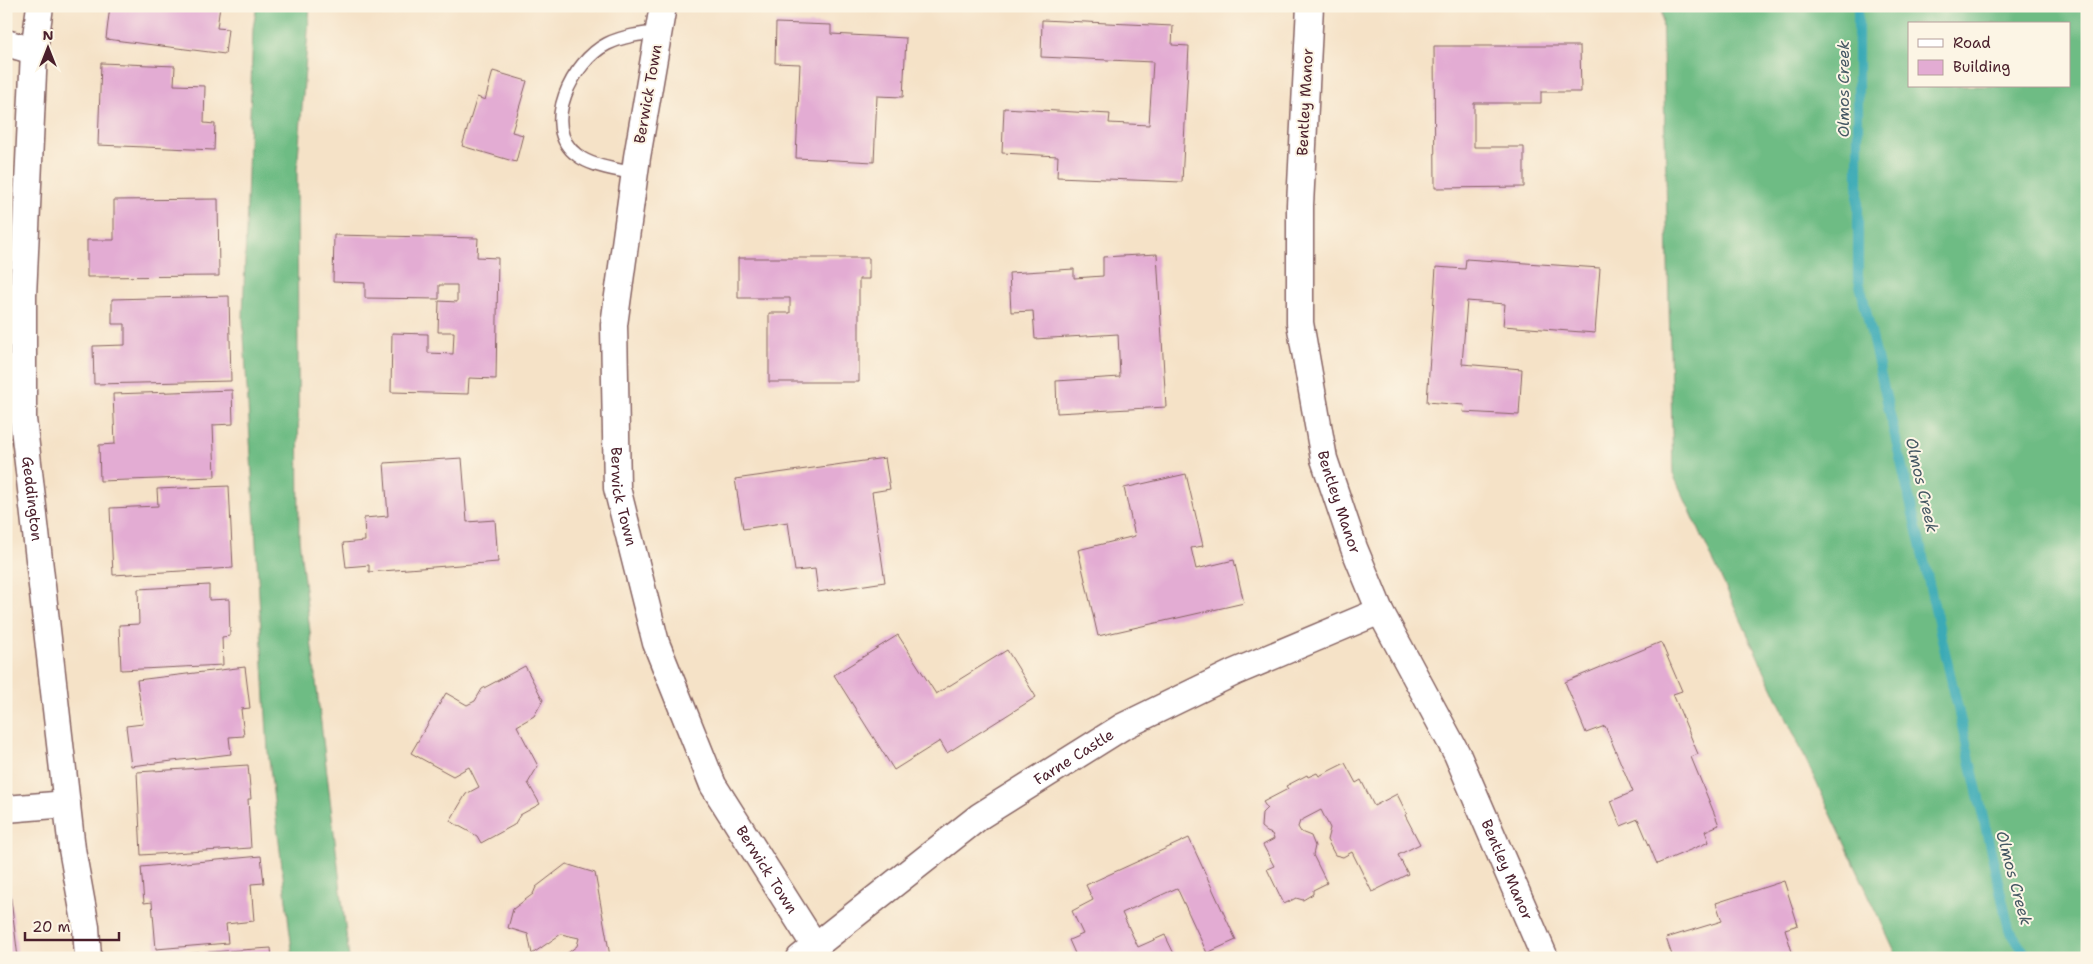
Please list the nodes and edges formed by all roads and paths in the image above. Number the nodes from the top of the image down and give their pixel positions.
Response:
1 (40, 6) edge
2 (663, 6) edge
3 (1310, 6) edge
4 (659, 32) junction
5 (6, 43) edge
6 (34, 51) junction
7 (635, 174) junction
8 (14, 418) edge
9 (1380, 612) junction
10 (67, 804) junction
11 (6, 809) edge
12 (807, 952) edge
13 (88, 958) edge
14 (1545, 958) edge

1 - 6 street, Geddington
2 - 4 street, Berwick Town
3 - 9 street, Bentley Manor
4 - 7 street, Berwick Town
4 - 7 lane
5 - 6 street
6 - 8 street, Geddington
7 - 12 street, Berwick Town
8 - 10 street, Geddington
9 - 12 street, Farne Castle
9 - 14 street, Bentley Manor
10 - 11 street
10 - 13 street, Geddington

